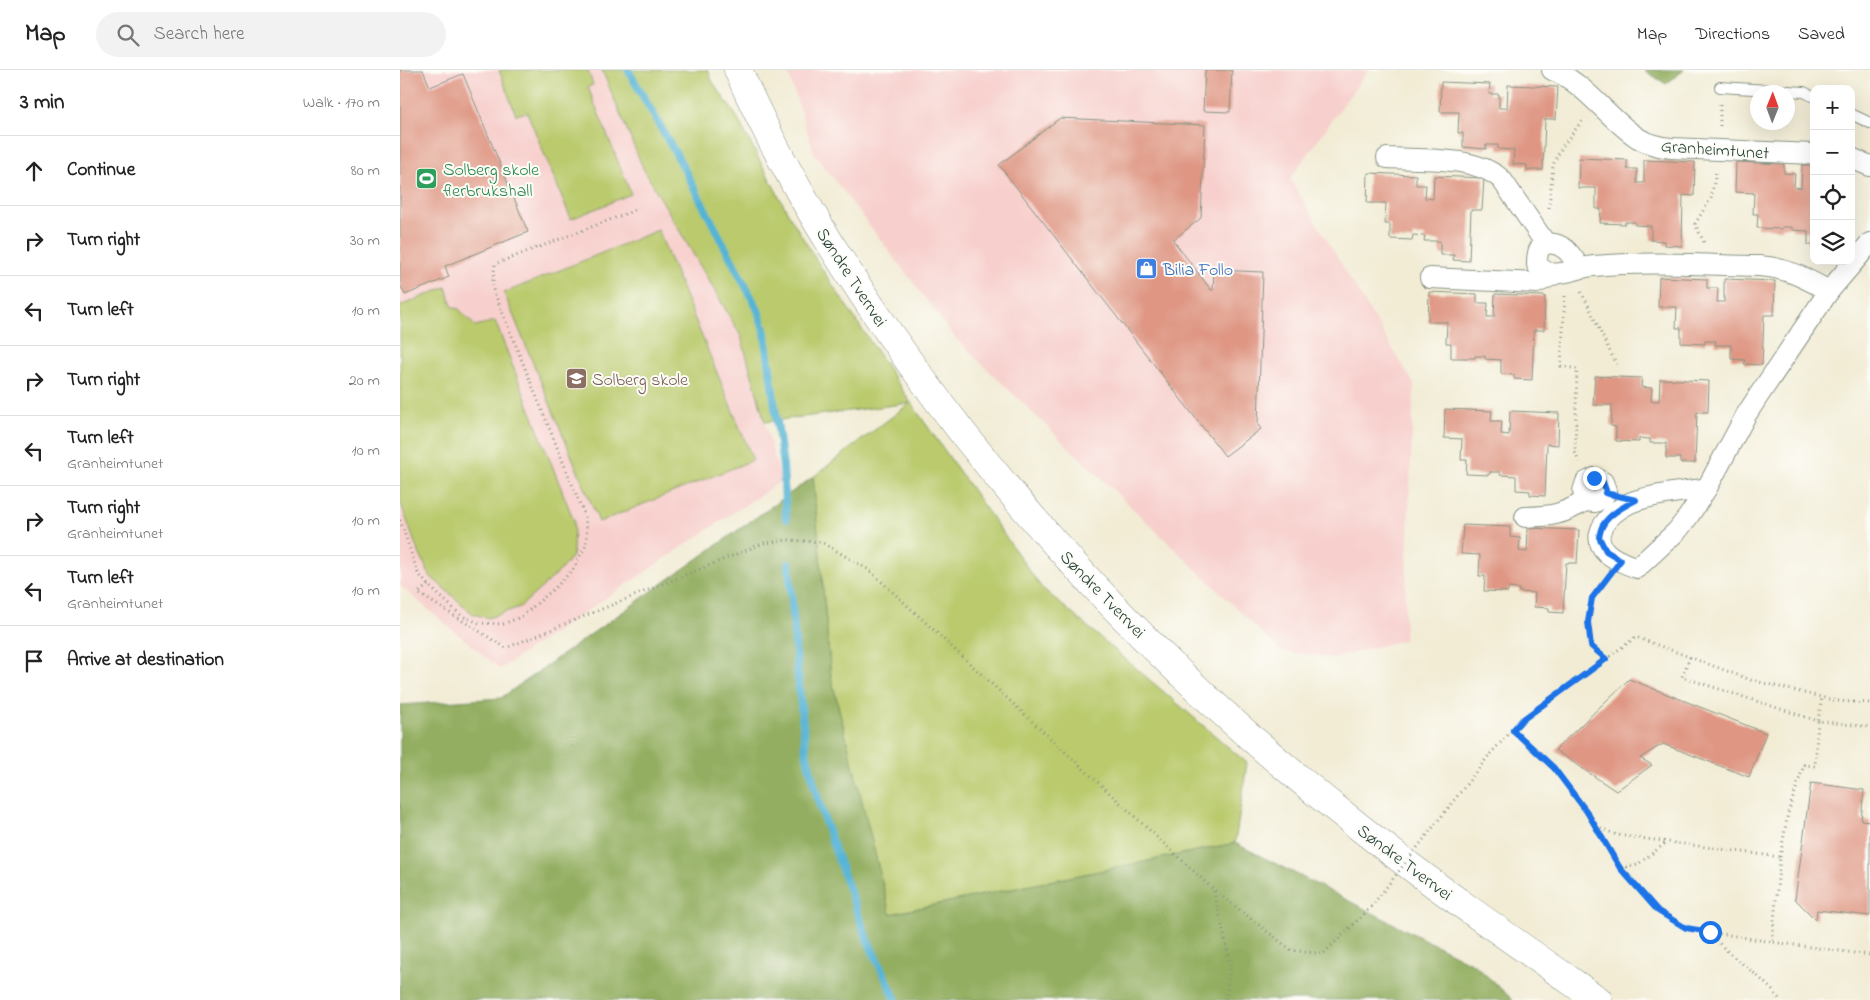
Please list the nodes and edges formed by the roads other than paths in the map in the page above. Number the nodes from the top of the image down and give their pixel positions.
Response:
1 (738, 70) edge
2 (1552, 70) edge
3 (1720, 87) road end
4 (1810, 95) edge
5 (1855, 116) edge
6 (1870, 123) edge
7 (1810, 154) edge
8 (1387, 158) dead end
9 (1855, 160) edge
10 (1870, 166) edge
11 (1870, 243) edge
12 (1548, 244) junction
13 (1567, 272) junction
14 (1430, 278) dead end
15 (1830, 291) junction
16 (1707, 488) junction
17 (1636, 500) junction
18 (1525, 517) dead end
19 (1598, 1000) edge

1 - 19 main road, Søndre Tverrvei
2 - 7 street, Granheimtunet
3 - 4 lane
5 - 6 lane
8 - 12 street
9 - 10 street
11 - 15 street
12 - 13 street
12 - 13 street
13 - 14 street
13 - 15 street
15 - 16 street
16 - 17 street
16 - 17 street
17 - 18 street

